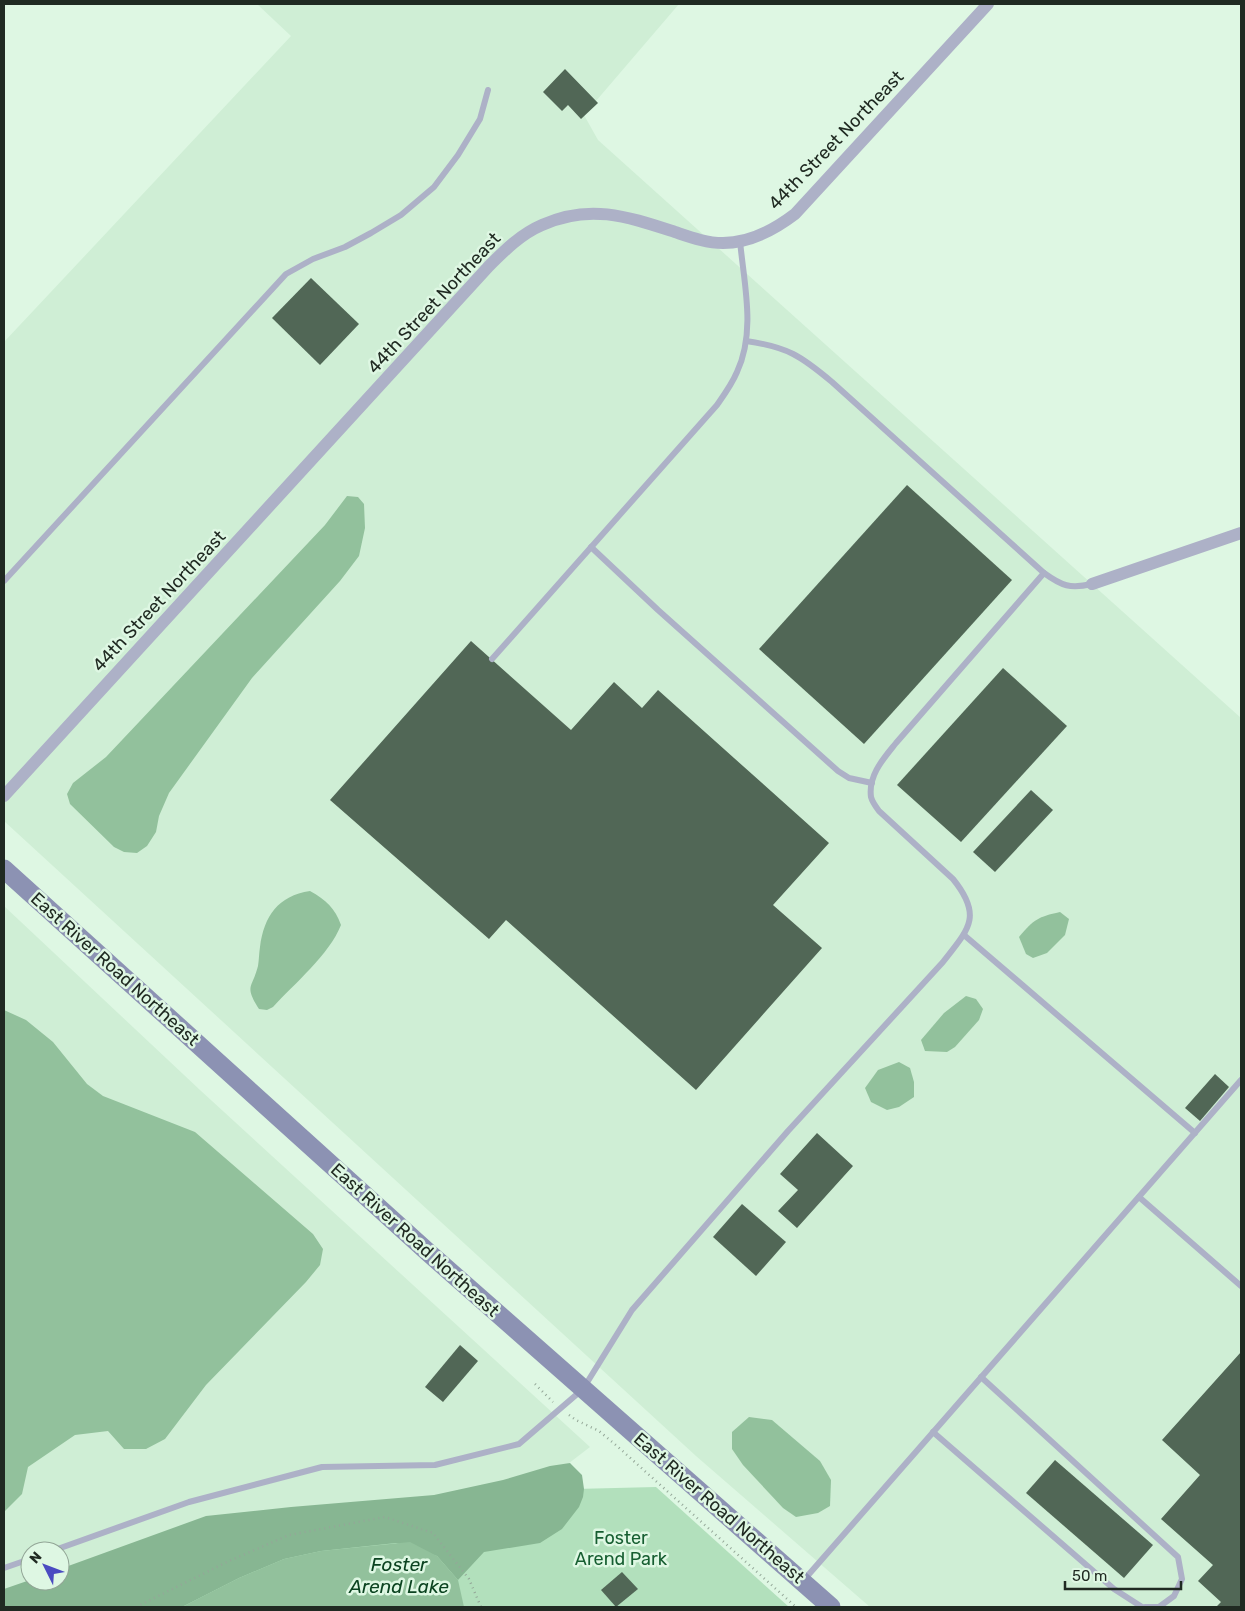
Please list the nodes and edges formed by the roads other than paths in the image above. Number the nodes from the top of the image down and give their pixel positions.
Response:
1 (988, 4) edge
2 (488, 90) dead end
3 (740, 241) junction
4 (746, 341) junction
5 (1241, 533) edge
6 (591, 547) junction
7 (1044, 573) junction
8 (4, 581) edge
9 (1092, 584) joint
10 (492, 659) dead end
11 (872, 784) junction
12 (4, 796) edge
13 (4, 869) edge
14 (964, 935) junction
15 (1241, 1080) edge
16 (1195, 1133) junction
17 (1139, 1197) junction
18 (1241, 1286) edge
19 (981, 1377) junction
20 (583, 1389) junction
21 (933, 1432) junction
22 (70, 1545) edge
23 (20, 1562) edge
24 (4, 1568) edge
25 (802, 1582) junction
26 (831, 1607) edge
27 (1143, 1607) edge

1 - 3 street, 44th Street Northeast
2 - 8 lane
3 - 4 lane
3 - 12 street, 44th Street Northeast
4 - 6 lane
4 - 7 lane
5 - 9 street
6 - 10 lane
6 - 11 lane
7 - 9 lane
7 - 11 lane
11 - 14 lane
13 - 20 street, East River Road Northeast
14 - 16 lane
14 - 20 lane
15 - 16 lane
16 - 17 lane
17 - 18 lane
17 - 19 lane
19 - 21 lane
19 - 27 lane
20 - 22 lane
20 - 25 street, East River Road Northeast
21 - 25 lane
21 - 27 lane
23 - 24 lane
25 - 26 street, East River Road Northeast

